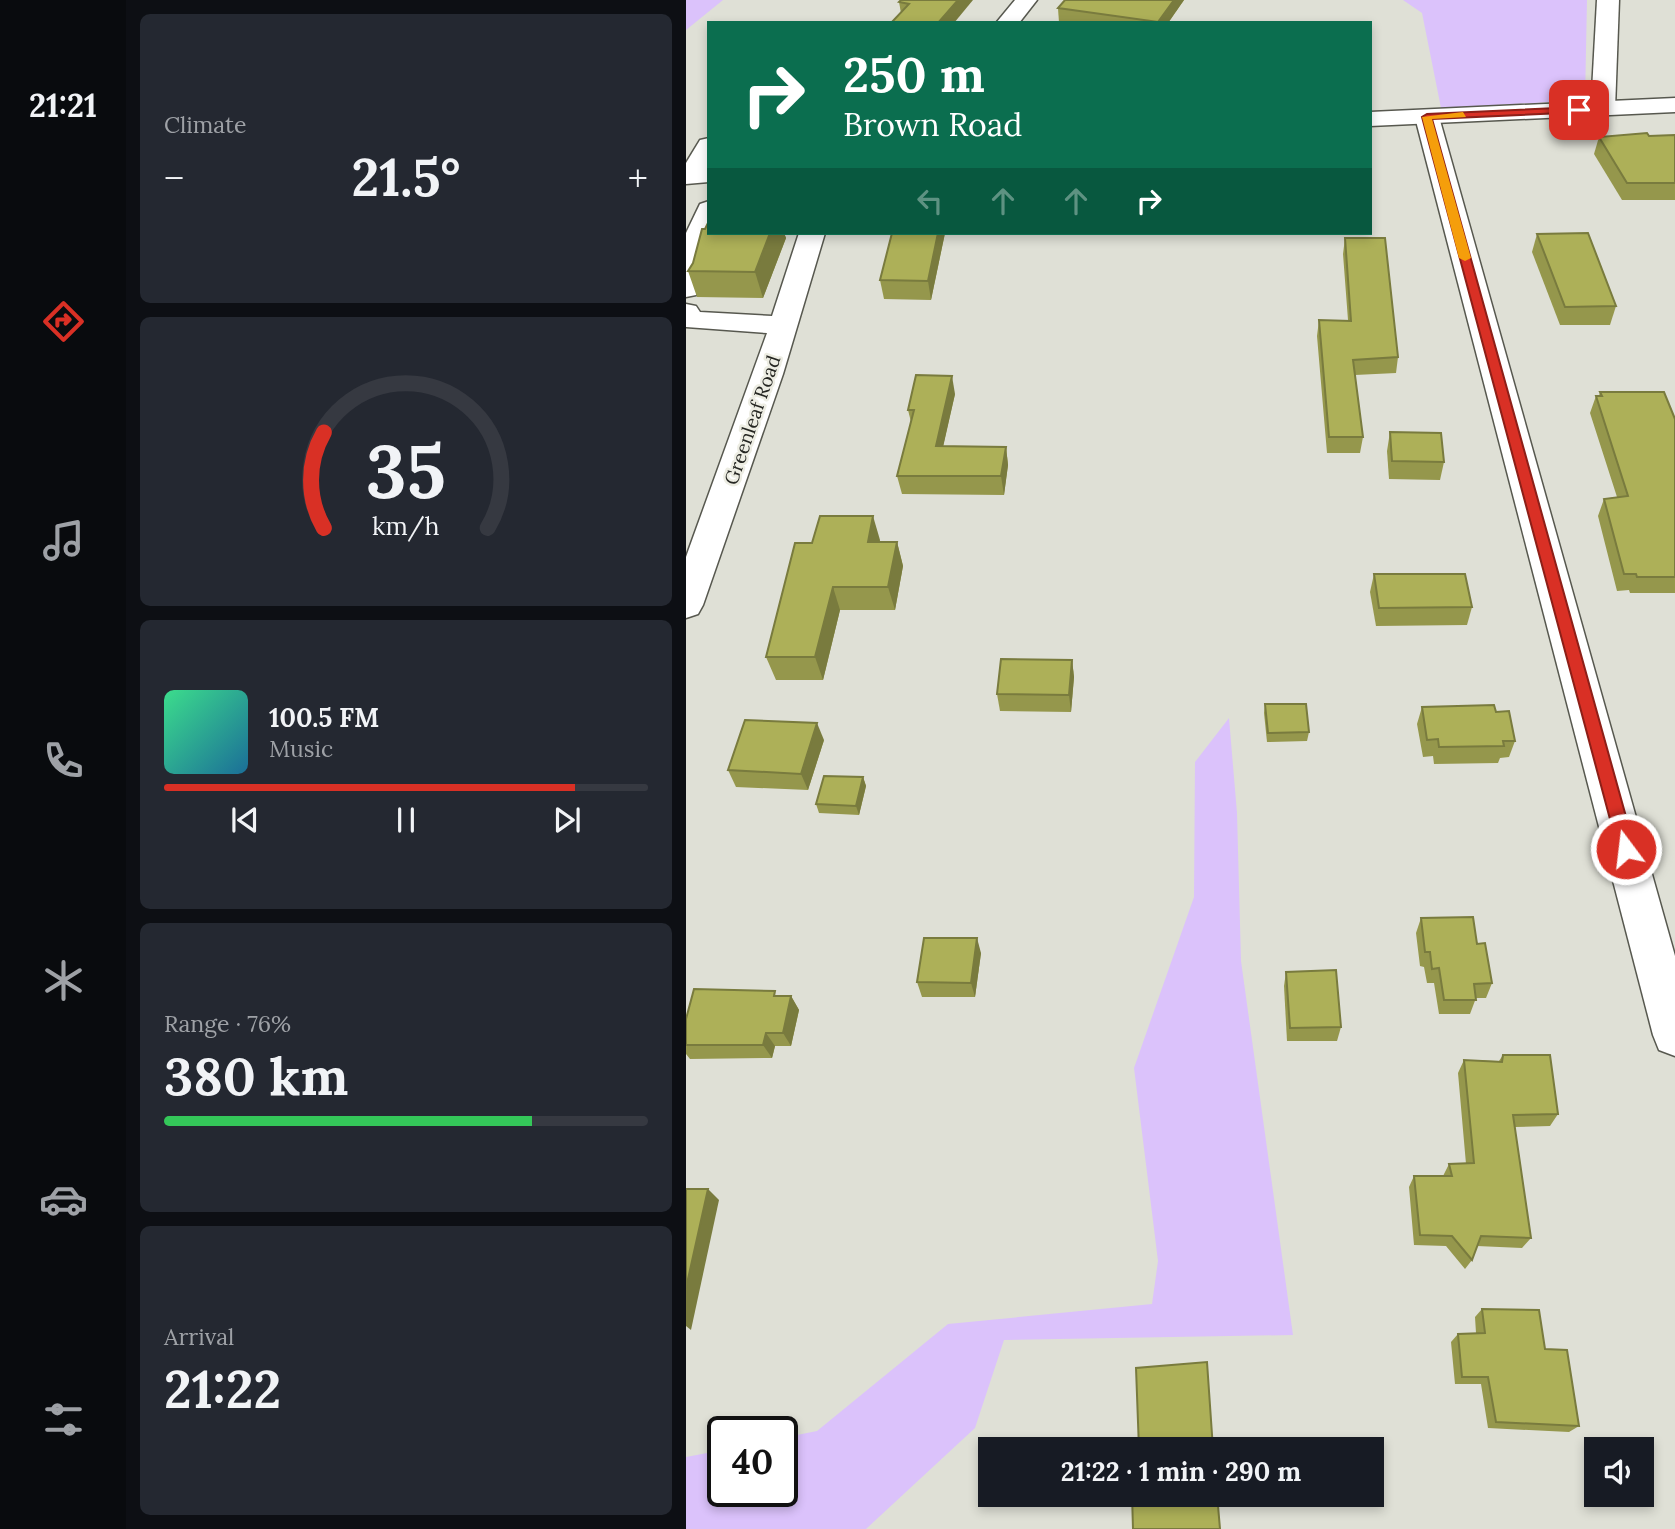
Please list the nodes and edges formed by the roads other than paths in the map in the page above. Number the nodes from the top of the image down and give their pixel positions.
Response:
1 (1026, 0) edge
2 (1608, 0) edge
3 (1009, 21) edge
4 (1675, 105) edge
5 (1603, 108) junction
6 (1427, 117) junction
7 (1372, 119) edge
8 (707, 149) edge
9 (695, 175) edge
10 (707, 214) edge
11 (811, 235) edge
12 (686, 289) edge
13 (686, 312) edge
14 (784, 325) junction
15 (686, 605) edge
16 (1675, 1035) edge

1 - 3 street
2 - 5 street
4 - 5 street
5 - 6 street
6 - 7 street
6 - 16 street
8 - 9 street
10 - 12 street
11 - 14 street, Greenleaf Road
13 - 14 street
14 - 15 street, Greenleaf Road

